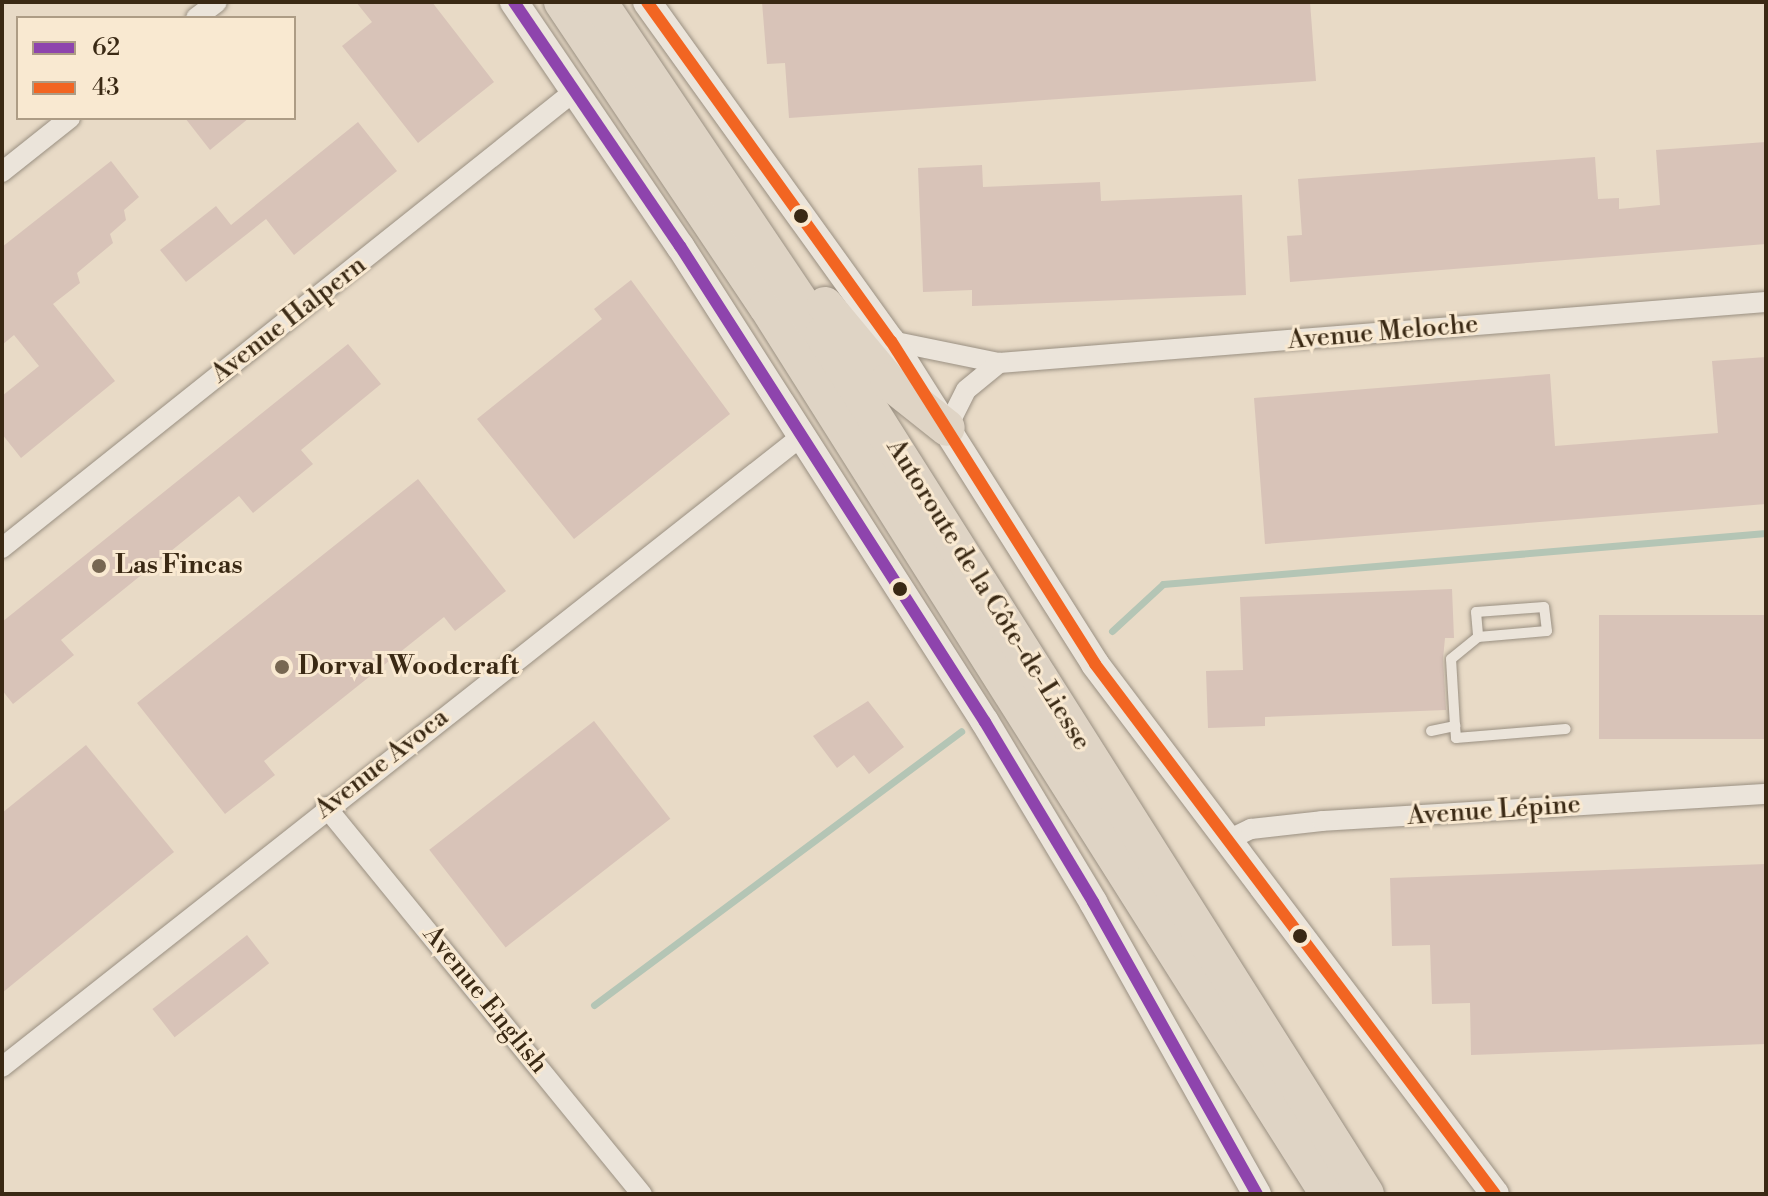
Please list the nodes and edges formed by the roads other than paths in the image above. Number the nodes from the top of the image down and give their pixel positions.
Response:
1 (217, 2) edge
2 (514, 2) edge
3 (562, 2) edge
4 (599, 2) edge
5 (647, 2) edge
6 (199, 16) edge
7 (576, 90) junction
8 (67, 120) edge
9 (2, 172) edge
10 (742, 211) junction
11 (1766, 302) edge
12 (891, 341) junction
13 (999, 363) junction
14 (947, 428) junction
15 (803, 435) junction
16 (2, 548) edge
17 (1478, 637) junction
18 (1455, 726) junction
19 (1566, 729) dead end
20 (1431, 731) dead end
21 (1766, 794) edge
22 (326, 807) junction
23 (1226, 841) junction
24 (1192, 979) junction
25 (2, 1067) edge
26 (642, 1194) edge
27 (1257, 1194) edge
28 (1303, 1194) edge
29 (1328, 1194) edge
30 (1366, 1194) edge
31 (1495, 1194) edge

1 - 6 street
2 - 7 main road
3 - 24 highway, Autoroute de la Côte-de-Liesse
4 - 10 highway, Autoroute de la Côte-de-Liesse
5 - 12 main road
7 - 15 main road
7 - 16 street, Avenue Halpern
8 - 9 street
10 - 14 highway
10 - 30 highway, Autoroute de la Côte-de-Liesse
11 - 13 street, Avenue Meloche
12 - 13 street, Avenue Meloche
12 - 14 main road
13 - 14 street
14 - 23 main road
15 - 22 street, Avenue Avoca
15 - 27 main road
17 - 17 lane
17 - 18 lane
18 - 19 lane
18 - 20 lane
21 - 23 street, Avenue Lépine
22 - 25 street, Avenue Avoca
22 - 26 street, Avenue English
23 - 31 main road
24 - 28 highway
24 - 29 highway, Autoroute de la Côte-de-Liesse

